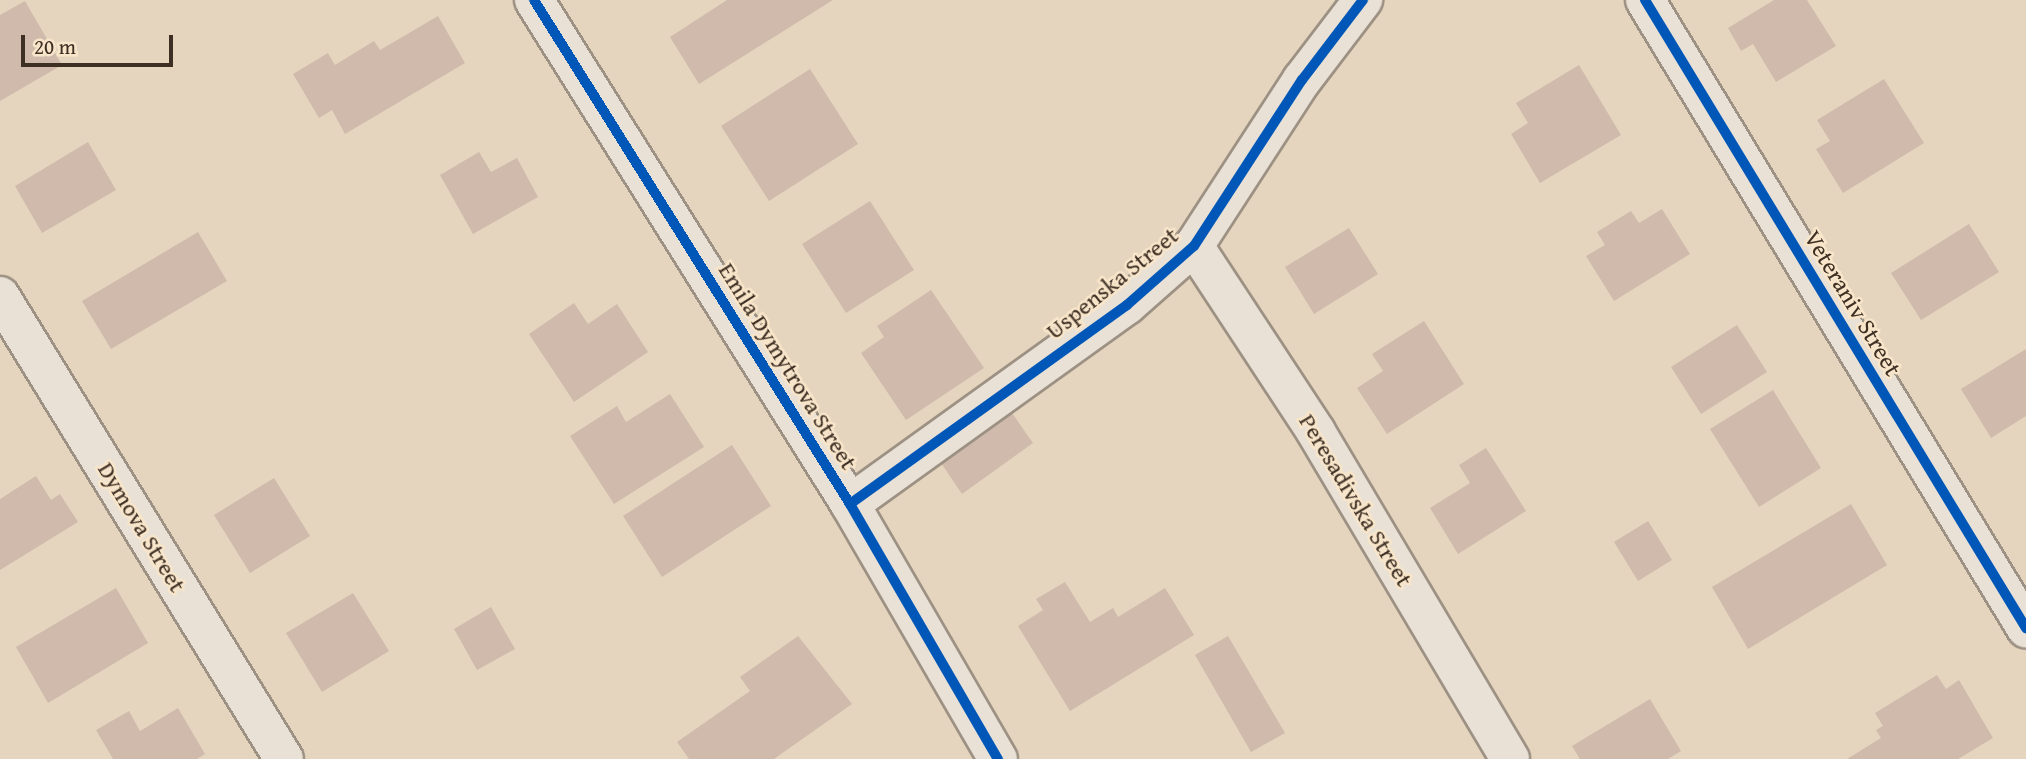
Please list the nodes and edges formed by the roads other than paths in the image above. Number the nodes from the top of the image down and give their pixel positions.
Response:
1 (534, 0) edge
2 (1363, 0) edge
3 (1645, 0) edge
4 (1194, 246) junction
5 (0, 296) edge
6 (850, 504) junction
7 (2026, 628) edge
8 (284, 759) edge
9 (998, 759) edge
10 (1510, 759) edge

1 - 6 street, Emila Dymytrova Street
2 - 4 street, Uspenska Street
3 - 7 street, Veteraniv Street
4 - 6 street, Uspenska Street
4 - 10 street, Peresadivska Street
5 - 8 street, Dymova Street
6 - 9 street, Emila Dymytrova Street

